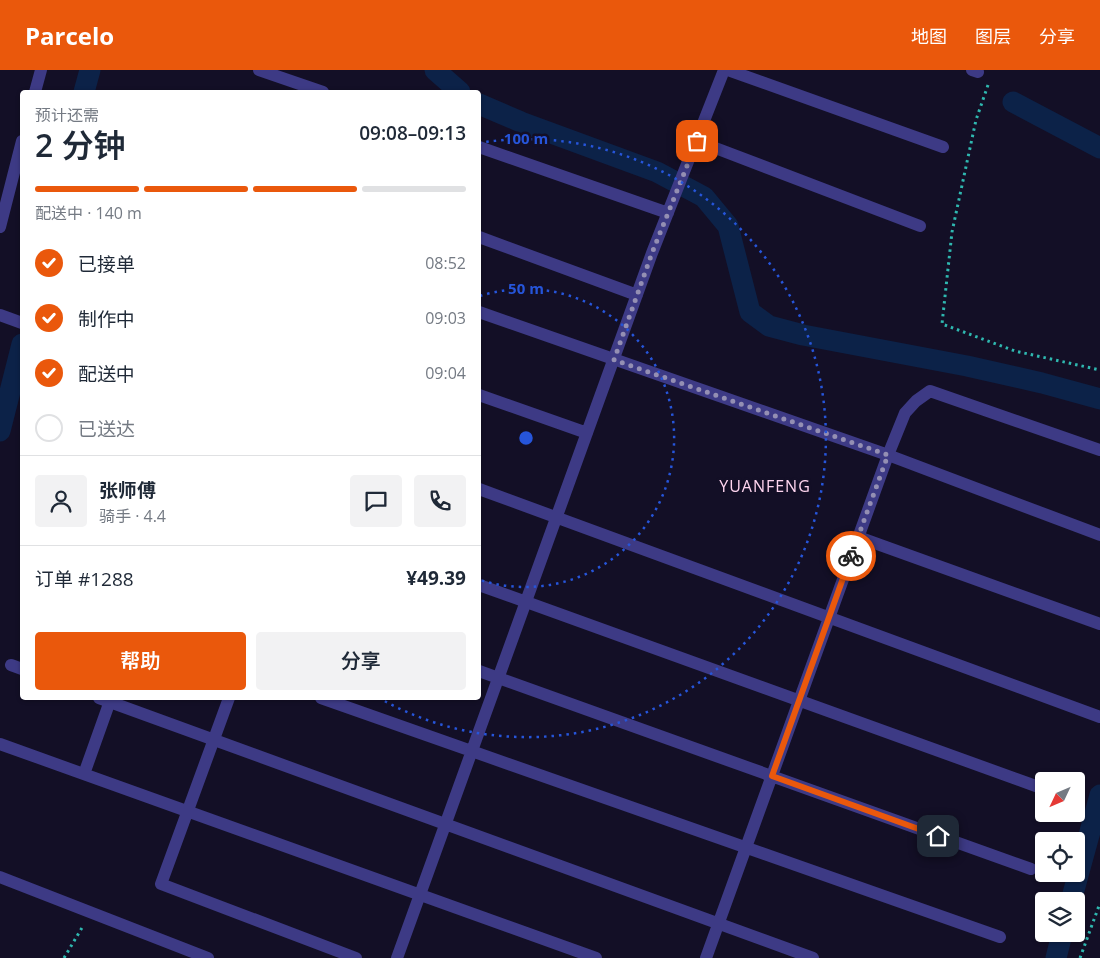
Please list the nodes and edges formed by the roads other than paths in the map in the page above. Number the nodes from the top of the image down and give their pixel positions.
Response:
1 (41, 70) edge
2 (259, 70) edge
3 (724, 70) edge
4 (728, 70) edge
5 (36, 90) edge
6 (317, 90) edge
7 (697, 141) junction
8 (943, 147) dead end
9 (481, 148) edge
10 (20, 150) edge
11 (668, 213) junction
12 (0, 226) edge
13 (920, 226) dead end
14 (481, 238) edge
15 (637, 295) junction
16 (481, 313) edge
17 (4, 316) edge
18 (20, 322) edge
19 (614, 360) junction
20 (481, 396) edge
21 (587, 433) junction
22 (1100, 450) edge
23 (888, 455) junction
24 (481, 490) edge
25 (557, 517) junction
26 (1100, 535) edge
27 (858, 537) junction
28 (481, 586) edge
29 (526, 602) junction
30 (829, 616) junction
31 (1100, 624) edge
32 (481, 672) edge
33 (498, 678) junction
34 (105, 700) edge
35 (108, 700) edge
36 (227, 700) edge
37 (327, 700) edge
38 (799, 700) junction
39 (1098, 716) edge
40 (214, 739) junction
41 (0, 744) edge
42 (472, 751) junction
43 (84, 774) junction
44 (772, 776) junction
45 (1035, 785) edge
46 (187, 811) junction
47 (446, 824) junction
48 (746, 847) junction
49 (1031, 869) dead end
50 (0, 877) edge
51 (420, 895) junction
52 (718, 924) junction
53 (1000, 937) dead end
54 (208, 958) edge
55 (356, 958) edge
56 (397, 958) edge
57 (596, 958) edge
58 (706, 958) edge
59 (812, 958) edge

1 - 5 street
2 - 6 street
3 - 7 street
4 - 8 street
7 - 11 street
7 - 13 street
9 - 11 street
10 - 12 street
11 - 15 street
14 - 15 street
15 - 19 street
16 - 19 street
17 - 18 street
19 - 21 street
19 - 23 street
20 - 21 street
21 - 25 street
22 - 23 street
23 - 26 street
23 - 27 street
24 - 25 street
25 - 29 street
25 - 30 street
27 - 30 street
27 - 31 street
28 - 29 street
29 - 33 street
29 - 38 street
30 - 38 street
30 - 39 street
32 - 33 street
33 - 42 street
33 - 44 street
34 - 43 street
35 - 40 street
36 - 40 street
37 - 42 street
38 - 44 street
38 - 45 street
40 - 46 street
40 - 47 street
41 - 43 street
42 - 47 street
42 - 48 street
43 - 46 street
44 - 48 street
44 - 49 street
46 - 51 street
46 - 55 street
47 - 51 street
47 - 52 street
48 - 52 street
48 - 53 street
50 - 54 street
51 - 56 street
51 - 57 street
52 - 58 street
52 - 59 street

